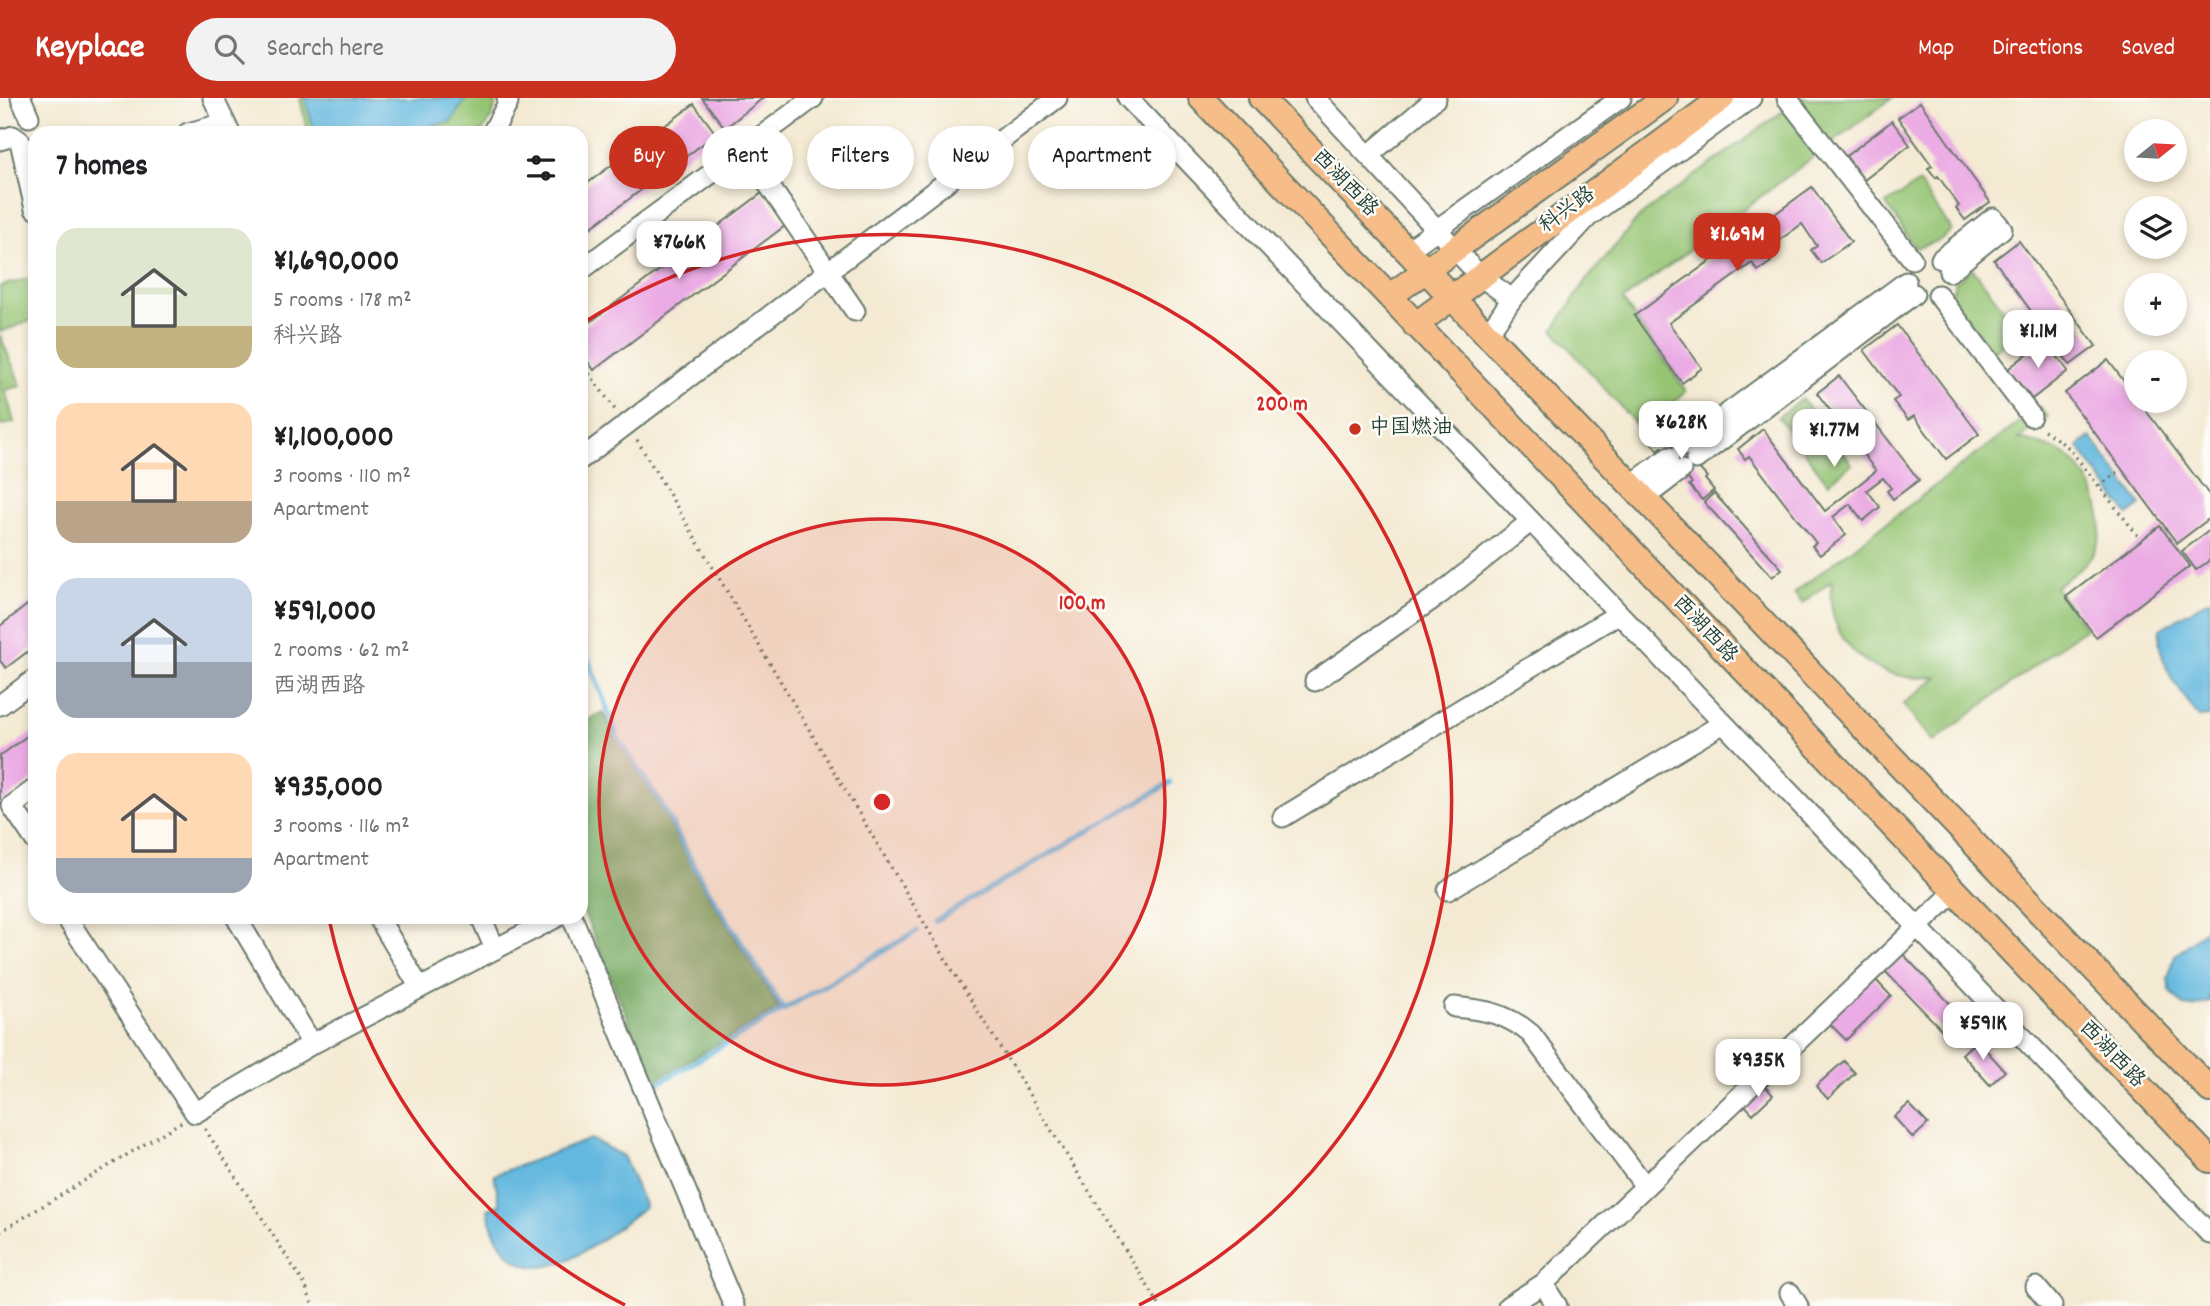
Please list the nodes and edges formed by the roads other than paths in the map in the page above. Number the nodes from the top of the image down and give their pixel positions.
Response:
1 (21, 98) edge
2 (213, 98) edge
3 (507, 98) edge
4 (813, 98) edge
5 (1058, 98) edge
6 (1128, 98) edge
7 (1201, 98) edge
8 (1261, 98) edge
9 (1315, 98) edge
10 (1436, 98) edge
11 (1621, 98) edge
12 (1665, 98) edge
13 (1722, 98) edge
14 (1751, 98) edge
15 (1787, 98) edge
16 (29, 117) dead end
17 (227, 126) edge
18 (496, 126) edge
19 (775, 126) edge
20 (0, 140) edge
21 (1369, 155) junction
22 (28, 177) edge
23 (702, 180) edge
24 (771, 189) edge
25 (1438, 229) junction
26 (1455, 247) junction
27 (1408, 250) junction
28 (1912, 260) junction
29 (588, 265) edge
30 (1426, 268) junction
31 (828, 272) junction
32 (1480, 276) junction
33 (1910, 288) junction
34 (1938, 295) junction
35 (1390, 296) junction
36 (1452, 297) junction
37 (1512, 299) junction
38 (855, 311) dead end
39 (1415, 325) junction
40 (1487, 335) junction
41 (2031, 416) road end
42 (588, 454) edge
43 (1637, 492) junction
44 (1530, 522) junction
45 (1618, 614) junction
46 (1315, 681) dead end
47 (28, 683) edge
48 (0, 705) edge
49 (1722, 724) junction
50 (28, 794) edge
51 (6, 810) edge
52 (1283, 817) dead end
53 (28, 833) edge
54 (1448, 890) dead end
55 (1953, 893) junction
56 (71, 924) edge
57 (240, 924) edge
58 (382, 924) edge
59 (484, 924) edge
60 (543, 924) edge
61 (575, 924) edge
62 (1916, 928) junction
63 (495, 949) junction
64 (420, 988) junction
65 (1454, 1007) dead end
66 (312, 1044) junction
67 (2210, 1090) edge
68 (2210, 1160) edge
69 (1646, 1186) junction
70 (2210, 1234) edge
71 (1543, 1284) junction
72 (2036, 1287) dead end
73 (734, 1306) edge
74 (1508, 1306) edge
75 (1557, 1306) edge
76 (2052, 1306) edge

1 - 16 street
2 - 17 street
3 - 18 street
4 - 19 street
5 - 31 street
6 - 44 street
7 - 35 main road, 西湖西路
8 - 27 main road, 西湖西路
9 - 21 street
10 - 21 street
11 - 25 street
12 - 26 main road, 科兴路
13 - 32 main road, 科兴路
14 - 37 street
15 - 28 street
20 - 22 street
21 - 25 street
23 - 29 street
24 - 31 street
25 - 26 street
25 - 27 street
26 - 30 main road, 科兴路
26 - 32 street
27 - 30 main road, 西湖西路
28 - 33 street
28 - 34 street
30 - 35 main road, 科兴路
30 - 36 main road, 西湖西路
31 - 38 street
31 - 42 street
32 - 36 main road, 科兴路
32 - 37 street
33 - 34 street
33 - 43 street
34 - 41 street
35 - 39 main road, 西湖西路
36 - 39 main road, 科兴路
36 - 40 main road, 西湖西路
37 - 40 street
39 - 55 main road, 西湖西路
40 - 43 main road, 西湖西路
43 - 67 main road, 西湖西路
44 - 45 street
44 - 46 street
45 - 49 street
45 - 52 street
47 - 48 street
49 - 54 street
49 - 62 street
50 - 51 street
51 - 53 street
55 - 62 street
55 - 68 main road, 西湖西路
56 - 66 street
57 - 66 street
58 - 64 street
59 - 63 street
60 - 63 street
61 - 73 street
62 - 69 street
62 - 70 street
63 - 64 street
64 - 66 street
65 - 69 street
69 - 71 street
71 - 74 street
71 - 75 street
72 - 76 street

